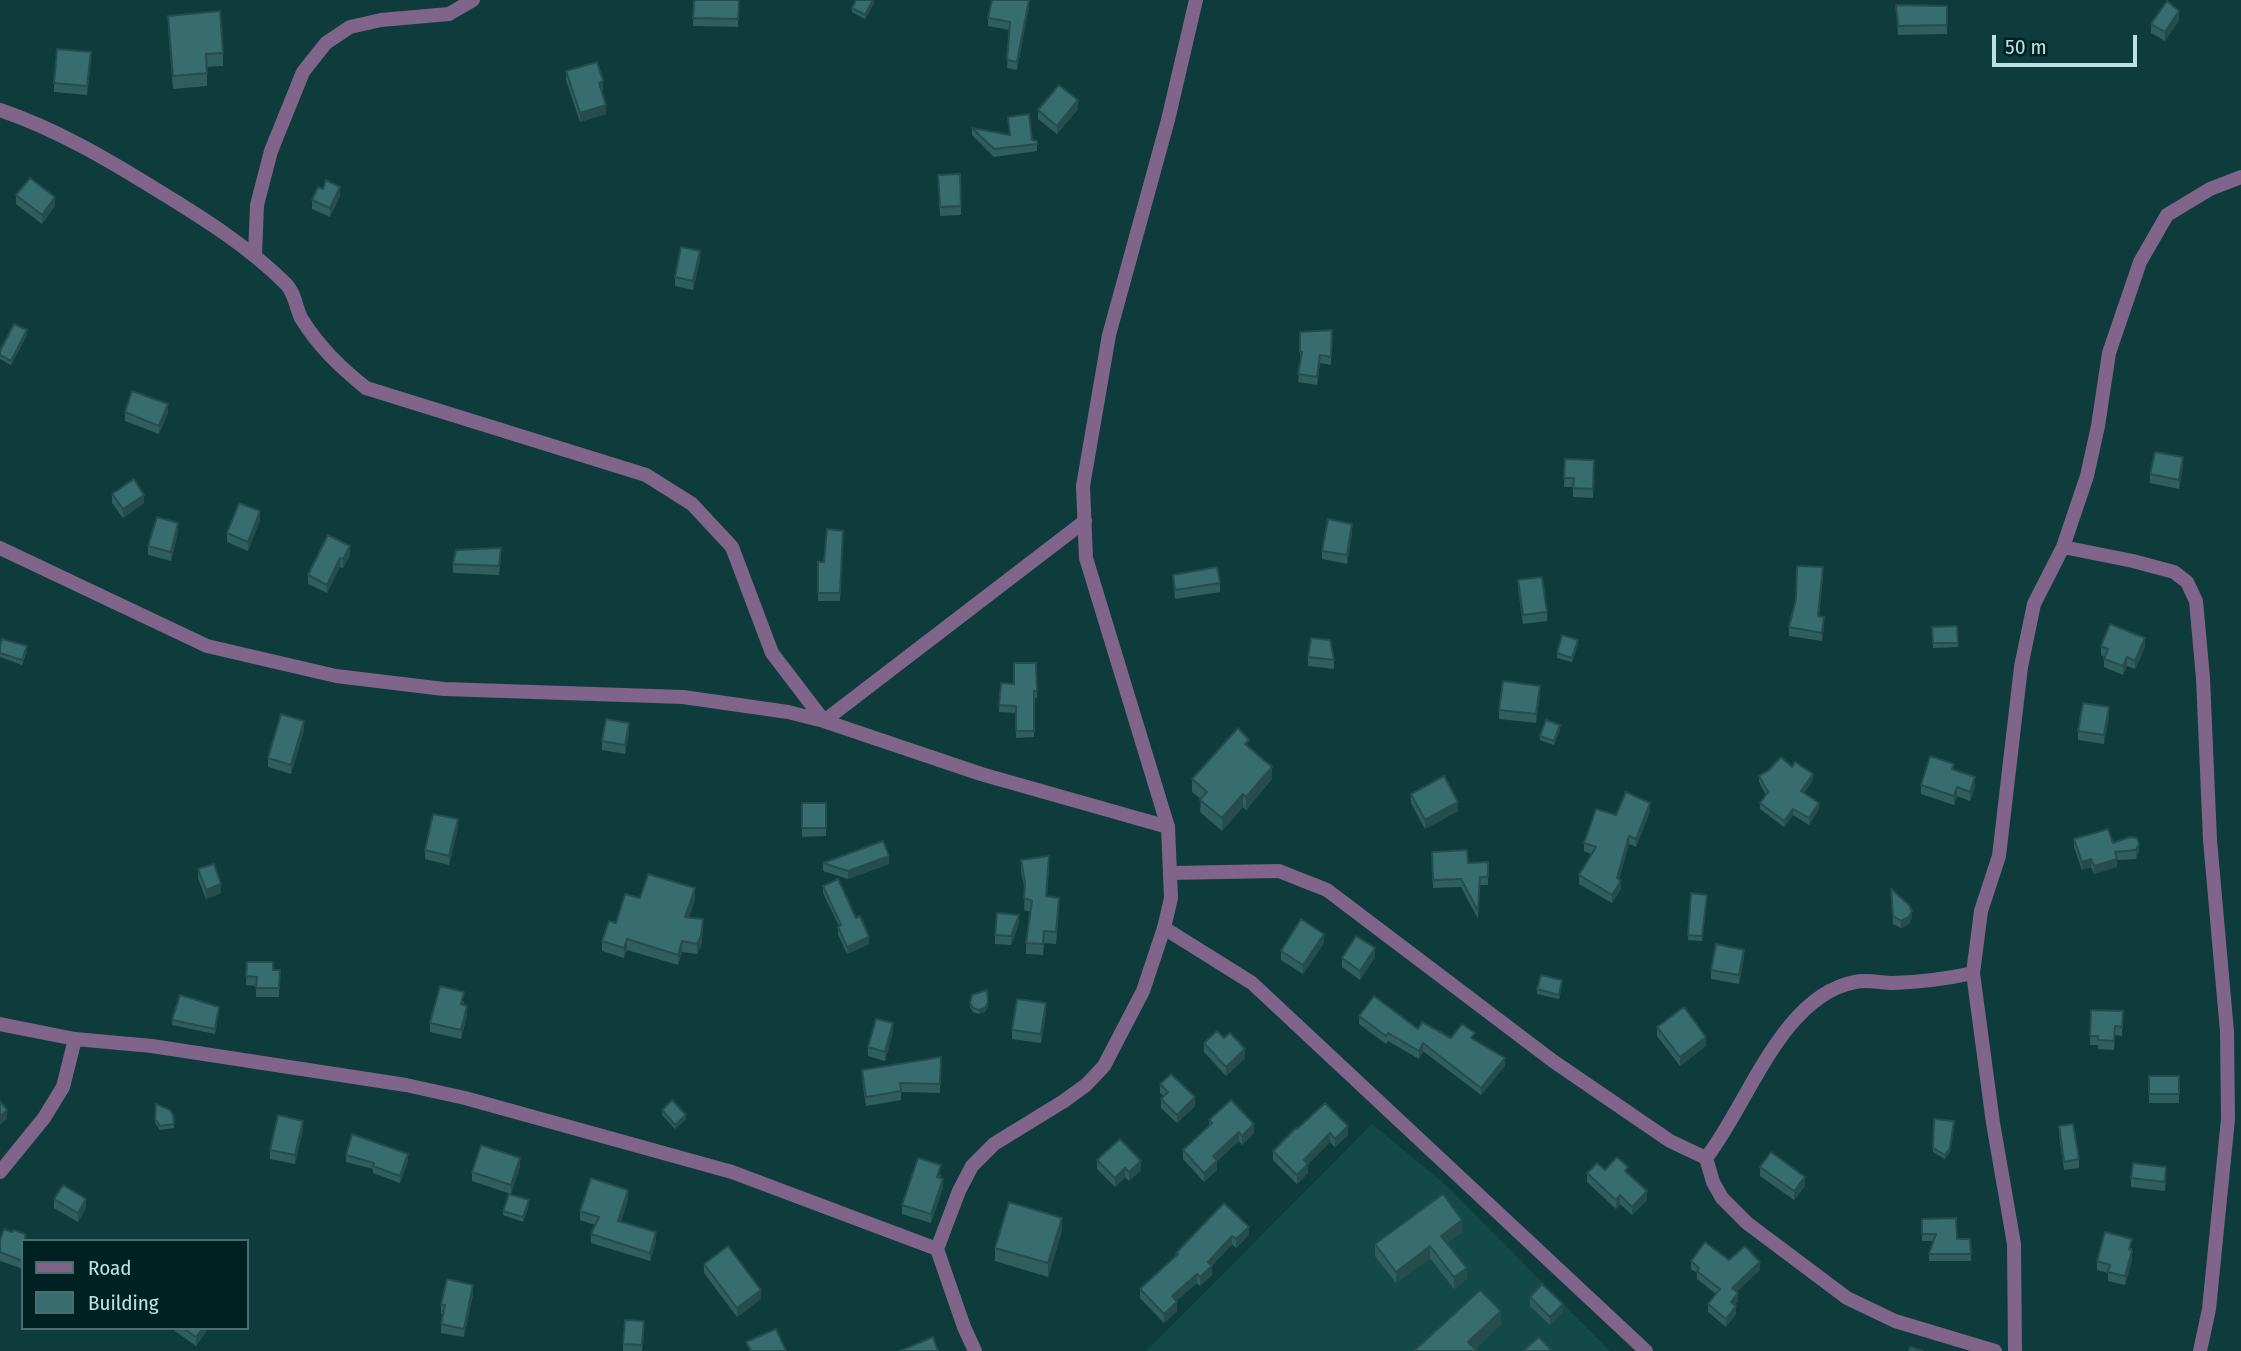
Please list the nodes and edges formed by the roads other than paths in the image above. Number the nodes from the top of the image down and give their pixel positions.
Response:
1 (473, 0) edge
2 (1196, 0) edge
3 (0, 110) edge
4 (2241, 177) edge
5 (255, 255) junction
6 (1085, 521) junction
7 (2063, 547) junction
8 (0, 548) edge
9 (824, 721) junction
10 (1168, 827) junction
11 (1170, 873) junction
12 (1164, 928) junction
13 (1973, 974) junction
14 (0, 1024) edge
15 (75, 1039) junction
16 (1706, 1158) junction
17 (0, 1172) edge
18 (937, 1249) junction
19 (975, 1351) edge
20 (1646, 1351) edge
21 (1995, 1351) edge
22 (2015, 1351) edge
23 (2200, 1351) edge

1 - 5 street
2 - 6 street
3 - 5 street
4 - 7 street
5 - 9 street
6 - 9 street
6 - 10 street
7 - 13 street
7 - 23 street
8 - 9 street
9 - 10 street
10 - 11 street
11 - 12 street
11 - 16 street
12 - 18 street
12 - 20 street
13 - 16 street
13 - 22 street
14 - 15 street
15 - 17 street
15 - 18 street
16 - 21 street
18 - 19 street

